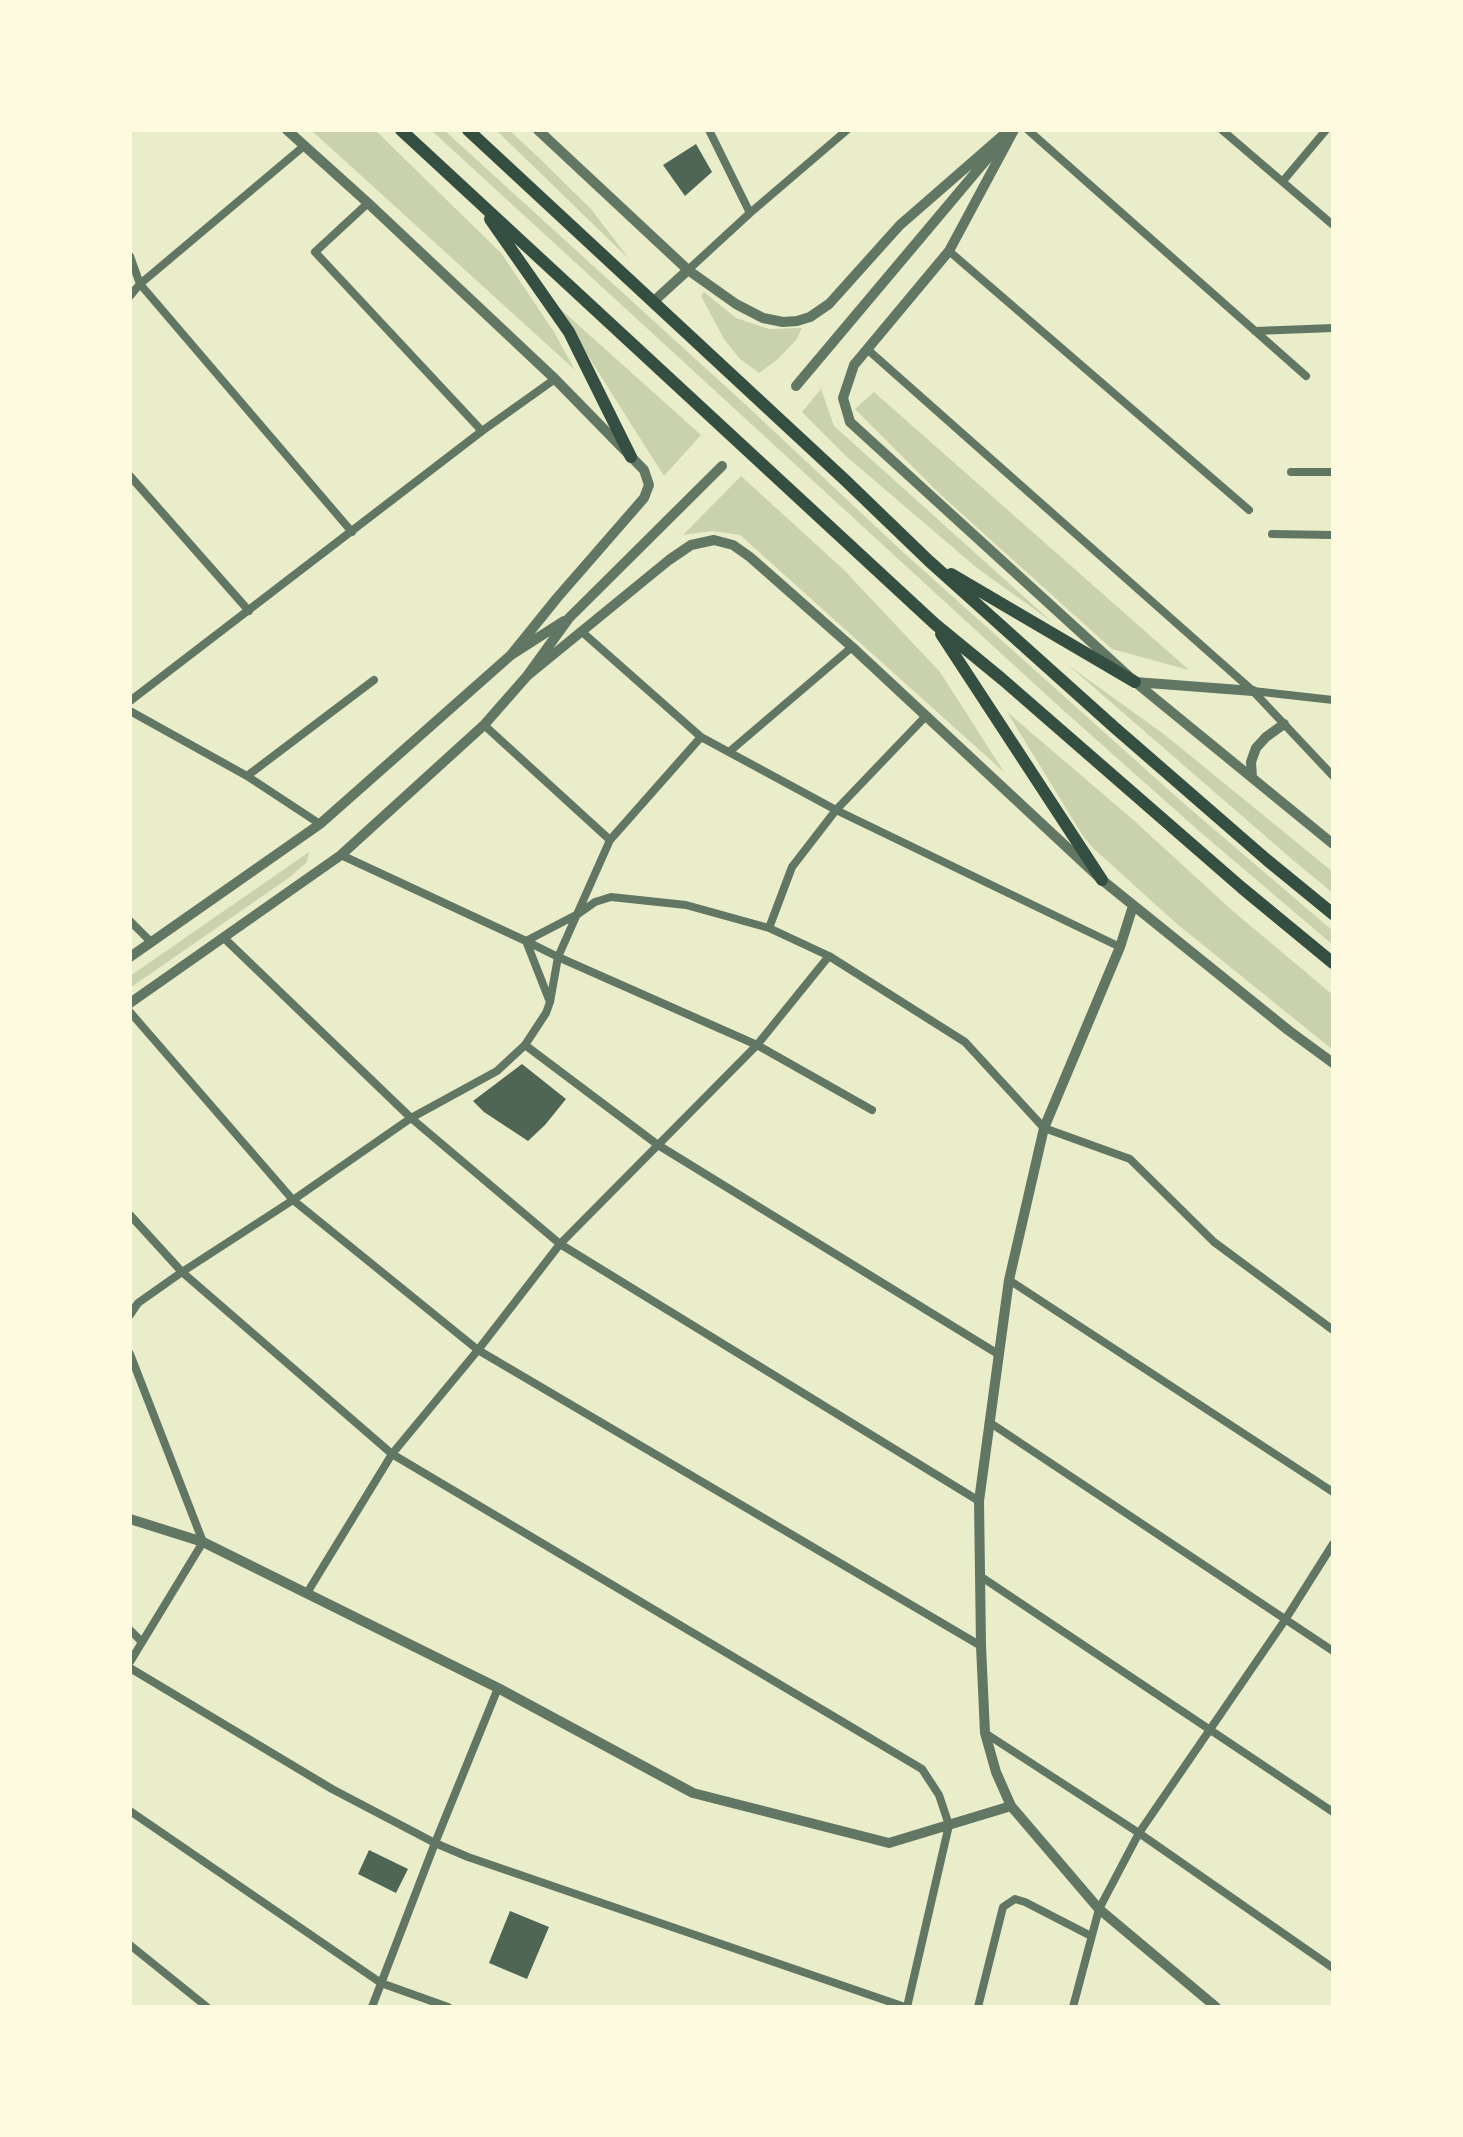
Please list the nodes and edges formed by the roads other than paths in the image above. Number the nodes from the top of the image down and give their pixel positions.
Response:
1 (287, 130) edge
2 (401, 130) edge
3 (468, 130) edge
4 (538, 130) edge
5 (709, 130) edge
6 (847, 130) edge
7 (1011, 130) edge
8 (1028, 130) edge
9 (1222, 130) edge
10 (1326, 130) edge
11 (304, 146) junction
12 (1283, 181) junction
13 (477, 200) junction
14 (368, 203) junction
15 (750, 213) junction
16 (1333, 225) edge
17 (949, 251) junction
18 (130, 256) edge
19 (688, 270) junction
20 (140, 284) junction
21 (130, 296) edge
22 (654, 301) junction
23 (1333, 328) edge
24 (1254, 331) junction
25 (867, 349) junction
26 (1306, 376) dead end
27 (555, 379) junction
28 (796, 386) dead end
29 (482, 431) junction
30 (631, 457) junction
31 (722, 466) dead end
32 (1291, 472) dead end
33 (1333, 472) edge
34 (130, 476) edge
35 (1249, 510) dead end
36 (352, 532) junction
37 (1272, 534) dead end
38 (1333, 535) edge
39 (929, 561) junction
40 (249, 611) junction
41 (569, 618) junction
42 (935, 624) junction
43 (581, 631) junction
44 (852, 647) junction
45 (511, 655) junction
46 (527, 676) junction
47 (374, 680) dead end
48 (1135, 682) junction
49 (1253, 691) junction
50 (1333, 700) edge
51 (130, 701) edge
52 (130, 711) edge
53 (925, 717) junction
54 (1284, 724) junction
55 (484, 725) junction
56 (701, 737) junction
57 (729, 752) junction
58 (247, 776) junction
59 (1333, 776) edge
60 (1252, 777) junction
61 (836, 810) junction
62 (320, 824) junction
63 (610, 840) junction
64 (1332, 842) edge
65 (341, 855) junction
66 (1102, 880) junction
67 (1133, 906) junction
68 (578, 914) junction
69 (1333, 914) edge
70 (130, 921) edge
71 (769, 928) junction
72 (224, 938) junction
73 (526, 941) junction
74 (151, 942) junction
75 (1120, 947) junction
76 (829, 956) junction
77 (130, 957) edge
78 (558, 957) junction
79 (1333, 963) edge
80 (550, 1002) junction
81 (130, 1003) edge
82 (130, 1012) edge
83 (525, 1045) junction
84 (757, 1045) junction
85 (1333, 1063) edge
86 (872, 1110) dead end
87 (411, 1118) junction
88 (1044, 1128) junction
89 (658, 1145) junction
90 (293, 1200) junction
91 (130, 1215) edge
92 (560, 1244) junction
93 (182, 1272) junction
94 (1009, 1280) junction
95 (130, 1315) edge
96 (1333, 1330) edge
97 (478, 1350) junction
98 (130, 1354) edge
99 (998, 1354) junction
100 (989, 1422) junction
101 (392, 1454) junction
102 (1333, 1492) edge
103 (979, 1501) junction
104 (130, 1519) edge
105 (203, 1542) junction
106 (1333, 1544) edge
107 (980, 1576) junction
108 (307, 1593) junction
109 (1285, 1620) junction
110 (130, 1630) edge
111 (142, 1642) junction
112 (981, 1646) junction
113 (1333, 1651) edge
114 (130, 1662) edge
115 (130, 1668) edge
116 (498, 1688) junction
117 (1209, 1729) junction
118 (985, 1733) junction
119 (1011, 1806) junction
120 (130, 1811) edge
121 (1333, 1812) edge
122 (949, 1825) junction
123 (1139, 1833) junction
124 (435, 1843) junction
125 (1099, 1909) junction
126 (1091, 1936) junction
127 (130, 1945) edge
128 (1333, 1968) edge
129 (381, 1983) junction
130 (207, 2007) edge
131 (372, 2007) edge
132 (448, 2007) edge
133 (906, 2007) edge
134 (978, 2007) edge
135 (1073, 2007) edge
136 (1216, 2007) edge

1 - 11 street
2 - 13 highway
3 - 22 highway
4 - 19 street
5 - 15 street
6 - 15 street
7 - 17 street
7 - 19 street
7 - 28 street
8 - 24 street
9 - 12 street
10 - 12 street
11 - 14 street
11 - 20 street
12 - 16 street
13 - 30 highway
13 - 42 highway
14 - 27 street
14 - 29 street
15 - 19 street
17 - 25 street
17 - 35 street
18 - 20 street
19 - 22 street
20 - 21 street
20 - 36 street
22 - 39 highway
23 - 24 street
24 - 26 street
25 - 48 street
25 - 49 street
27 - 29 street
27 - 30 street
29 - 36 street
30 - 45 street
31 - 41 street
32 - 33 street
34 - 40 street
36 - 40 street
37 - 38 street
39 - 48 highway
39 - 69 highway
40 - 51 street
41 - 45 street
41 - 46 street
42 - 66 highway
42 - 79 highway
43 - 44 street
43 - 46 street
43 - 56 street
44 - 53 street
44 - 57 street
45 - 62 street
46 - 55 street
47 - 58 street
48 - 49 street
48 - 60 street
49 - 50 street
49 - 54 street
52 - 58 street
53 - 61 street
53 - 66 street
54 - 59 street
54 - 60 street
55 - 63 street
55 - 65 street
56 - 57 street
56 - 63 street
57 - 61 street
58 - 62 street
60 - 64 street
61 - 71 street
61 - 75 street
62 - 74 street
63 - 68 street
65 - 72 street
65 - 73 street
66 - 67 street
67 - 75 street
67 - 85 street
68 - 71 street
68 - 73 street
68 - 78 street
70 - 74 street
71 - 76 street
72 - 81 street
72 - 87 street
73 - 78 street
73 - 80 street
74 - 77 street
75 - 88 street
76 - 84 street
76 - 88 street
78 - 80 street
78 - 84 street
80 - 83 street
82 - 90 street
83 - 87 street
83 - 89 street
84 - 86 street
84 - 89 street
87 - 90 street
87 - 92 street
88 - 94 street
88 - 96 street
89 - 92 street
89 - 99 street
90 - 93 street
90 - 97 street
91 - 93 street
92 - 97 street
92 - 103 street
93 - 95 street
93 - 101 street
94 - 99 street
94 - 102 street
97 - 101 street
97 - 112 street
98 - 105 street
99 - 100 street
100 - 103 street
100 - 109 street
101 - 108 street
101 - 122 street
103 - 107 street
104 - 105 street
105 - 108 street
105 - 111 street
106 - 109 street
107 - 112 street
107 - 117 street
108 - 116 street
109 - 113 street
109 - 117 street
110 - 111 street
111 - 114 street
112 - 118 street
115 - 124 street
116 - 122 street
116 - 124 street
117 - 121 street
117 - 123 street
118 - 119 street
118 - 123 street
119 - 122 street
119 - 125 street
120 - 129 street
122 - 133 street
123 - 125 street
123 - 128 street
124 - 129 street
124 - 133 street
125 - 126 street
125 - 136 street
126 - 134 street
126 - 135 street
127 - 130 street
129 - 131 street
129 - 132 street

